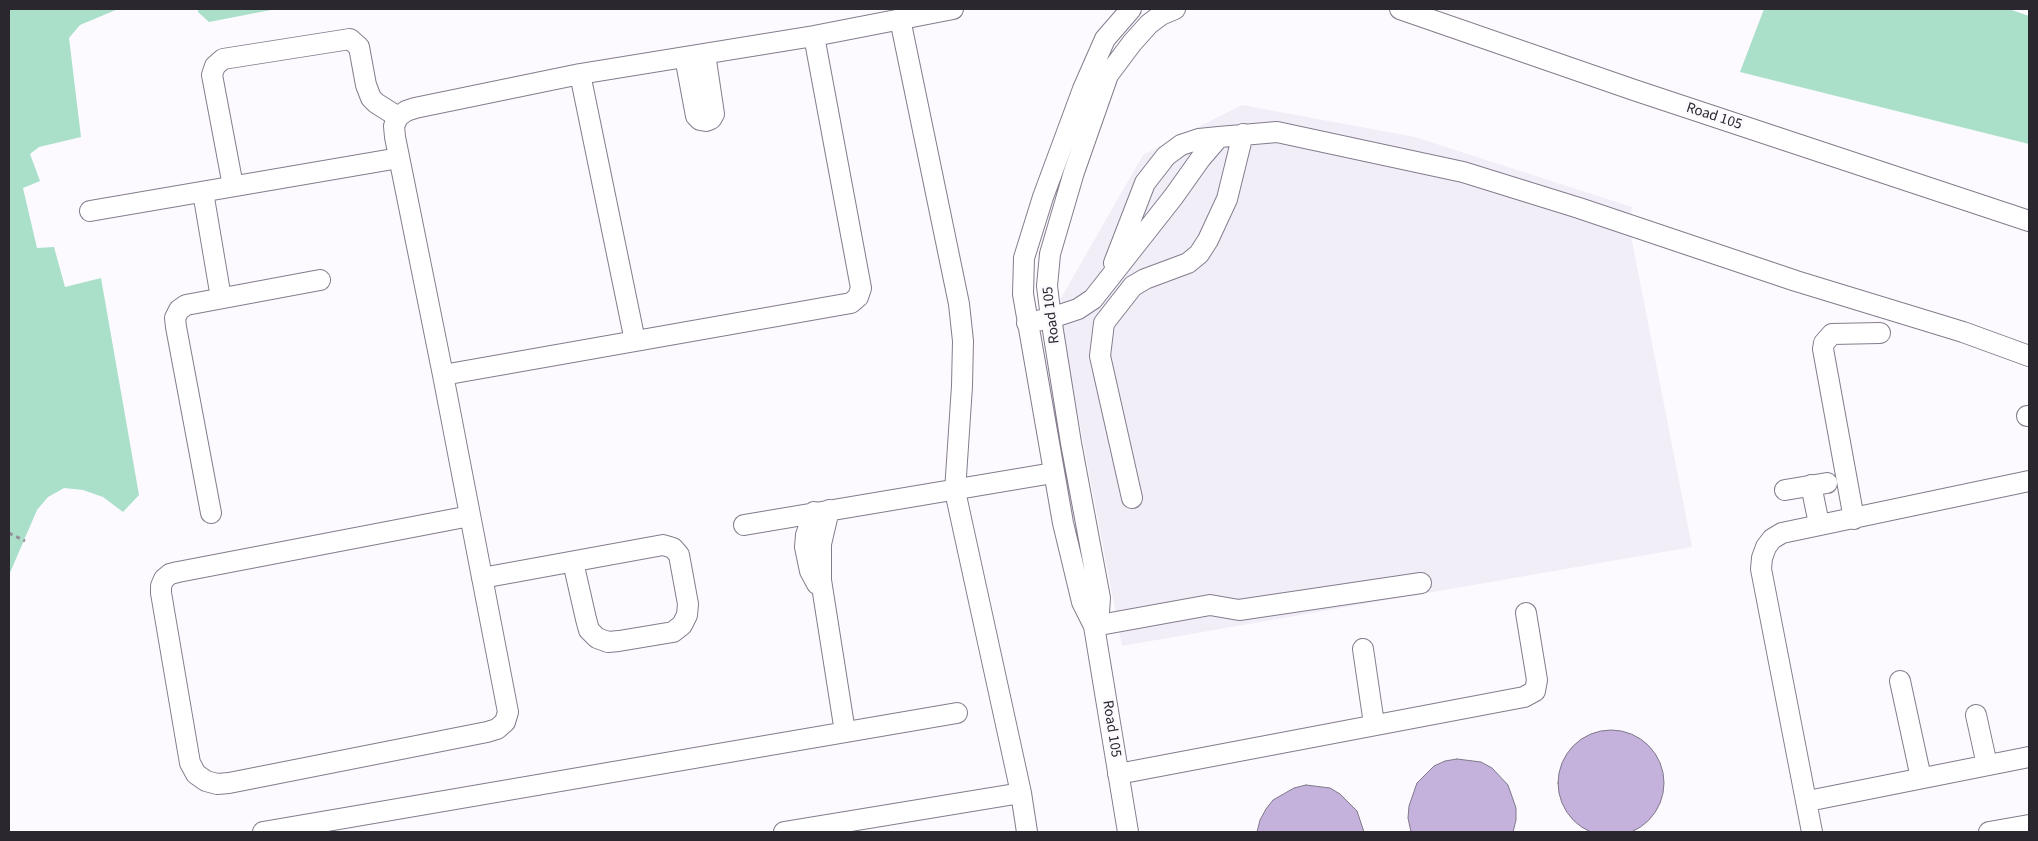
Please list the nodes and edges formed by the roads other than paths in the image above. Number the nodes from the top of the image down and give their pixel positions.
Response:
1 (953, 9) edge
2 (1130, 9) edge
3 (1400, 9) edge
4 (1160, 14) edge
5 (900, 19) junction
6 (814, 36) junction
7 (706, 54) junction
8 (685, 57) junction
9 (580, 74) junction
10 (398, 117) junction
11 (1243, 134) junction
12 (1219, 137) junction
13 (399, 158) junction
14 (233, 186) junction
15 (203, 192) junction
16 (90, 211) dead end
17 (2029, 221) edge
18 (320, 280) dead end
19 (1106, 284) junction
20 (221, 298) junction
21 (1051, 318) junction
22 (1027, 323) junction
23 (1880, 333) dead end
24 (635, 340) junction
25 (2029, 356) edge
26 (443, 375) junction
27 (1071, 443) junction
28 (1049, 448) junction
29 (1053, 473) junction
30 (2029, 481) edge
31 (1785, 490) dead end
32 (955, 491) junction
33 (1132, 498) dead end
34 (821, 511) junction
35 (211, 513) dead end
36 (470, 516) junction
37 (1854, 519) junction
38 (1819, 524) junction
39 (744, 525) dead end
40 (572, 562) junction
41 (482, 578) junction
42 (1422, 583) dead end
43 (1526, 613) dead end
44 (1094, 626) junction
45 (1363, 649) dead end
46 (1900, 681) dead end
47 (957, 713) dead end
48 (1976, 715) dead end
49 (1374, 724) junction
50 (846, 732) junction
51 (2029, 757) edge
52 (1987, 765) junction
53 (1118, 774) junction
54 (1921, 778) junction
55 (1021, 793) junction
56 (1808, 801) junction
57 (2029, 825) edge
58 (263, 832) edge
59 (784, 832) edge
60 (1027, 832) edge
61 (1128, 832) edge
62 (1812, 832) edge
63 (1989, 832) edge

1 - 5 street
2 - 4 street
2 - 22 street, Road 105
3 - 17 street, Road 105
4 - 21 street, Road 105
5 - 6 street
5 - 32 street
6 - 7 street
6 - 24 street
7 - 8 street
7 - 8 street
8 - 9 street
9 - 10 street
9 - 24 street
10 - 13 street
10 - 14 street
11 - 12 street
11 - 25 street
11 - 33 street
12 - 19 street
12 - 19 street
13 - 14 street
13 - 26 street
14 - 15 street
15 - 16 street
15 - 20 street
18 - 20 street
19 - 21 street
20 - 35 street
21 - 22 street
21 - 27 street, Road 105
22 - 28 street, Road 105
23 - 37 street
24 - 26 street
26 - 36 street
27 - 28 street
27 - 44 street, Road 105
28 - 29 street, Road 105
29 - 32 street
29 - 44 street, Road 105
30 - 37 street
31 - 38 street
32 - 34 street
32 - 55 street
34 - 39 street
34 - 50 street
36 - 41 street
36 - 41 street
37 - 38 street
38 - 56 street
40 - 40 street
40 - 41 street
42 - 44 street
43 - 49 street
44 - 53 street, Road 105
45 - 49 street
46 - 54 street
47 - 50 street
48 - 52 street
49 - 53 street
50 - 58 street
51 - 52 street
52 - 54 street
53 - 61 street, Road 105
54 - 56 street
55 - 59 street
55 - 60 street
56 - 62 street
57 - 63 street

